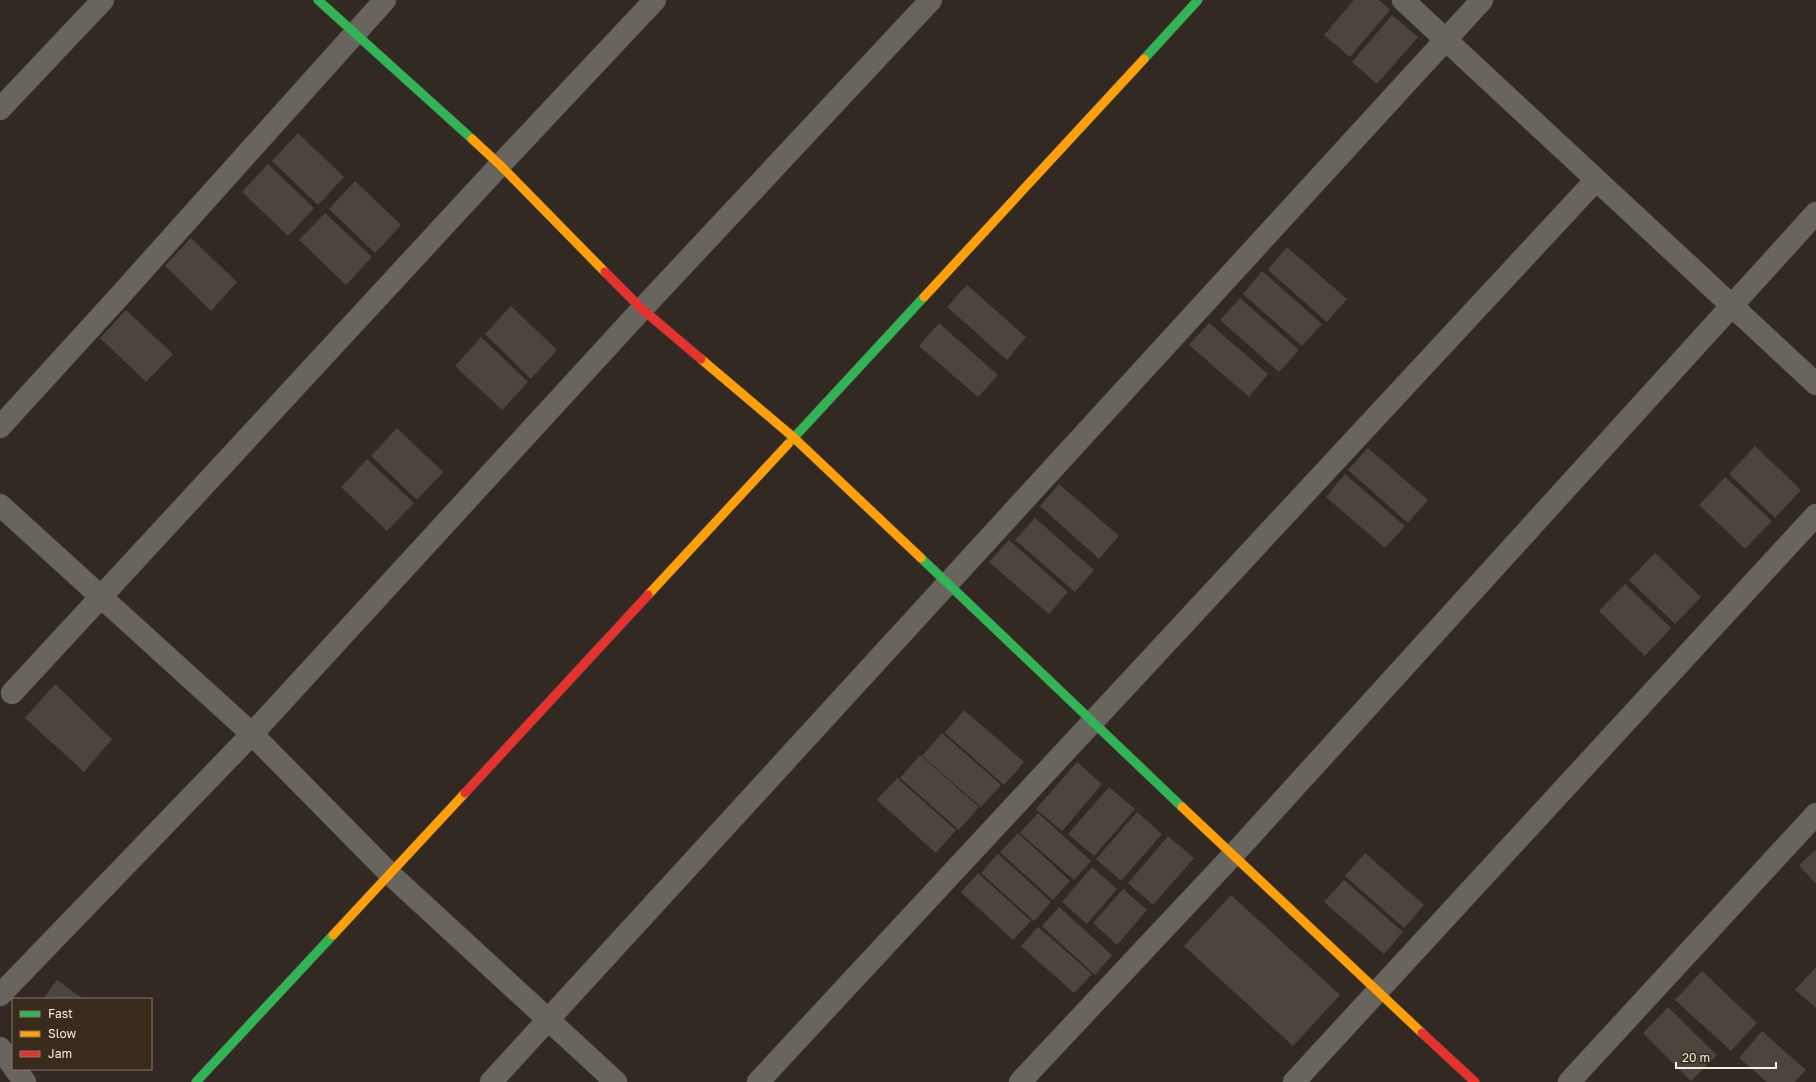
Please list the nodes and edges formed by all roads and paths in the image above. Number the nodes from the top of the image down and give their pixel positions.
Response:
1 (103, 0) edge
2 (318, 0) edge
3 (385, 0) edge
4 (655, 0) edge
5 (931, 0) edge
6 (1198, 0) edge
7 (1403, 0) edge
8 (1482, 0) edge
9 (354, 33) junction
10 (1445, 40) junction
11 (0, 109) edge
12 (500, 165) junction
13 (1596, 180) junction
14 (1816, 213) edge
15 (1731, 305) junction
16 (642, 309) junction
17 (1816, 384) edge
18 (0, 427) edge
19 (793, 437) junction
20 (0, 505) edge
21 (1816, 514) edge
22 (947, 584) junction
23 (102, 596) junction
24 (12, 692) dead end
25 (1092, 721) junction
26 (252, 734) junction
27 (1816, 814) edge
28 (1233, 855) junction
29 (390, 874) junction
30 (1377, 992) junction
31 (0, 995) edge
32 (549, 1020) junction
33 (0, 1048) edge
34 (12, 1065) edge
35 (16, 1070) edge
36 (24, 1082) edge
37 (196, 1082) edge
38 (491, 1082) edge
39 (616, 1082) edge
40 (758, 1082) edge
41 (1020, 1082) edge
42 (1294, 1082) edge
43 (1475, 1082) edge
44 (1569, 1082) edge

1 - 11 street
2 - 9 street
3 - 9 street
4 - 12 street
5 - 16 street
6 - 19 street
7 - 10 street
8 - 10 street
9 - 12 street
9 - 18 street
10 - 13 street
10 - 22 street
12 - 16 street
12 - 23 street
13 - 15 street
13 - 25 street
14 - 15 street
15 - 17 street
15 - 28 street
16 - 19 street
16 - 26 street
19 - 22 street
19 - 29 street
20 - 23 street
21 - 30 street
22 - 25 street
22 - 32 street
23 - 24 street
23 - 26 street
25 - 28 street
25 - 40 street
26 - 29 street
26 - 31 street
27 - 44 street
28 - 30 street
28 - 41 street
29 - 32 street
29 - 37 street
30 - 42 street
30 - 43 street
32 - 38 street
32 - 39 street
33 - 34 street
35 - 36 street

